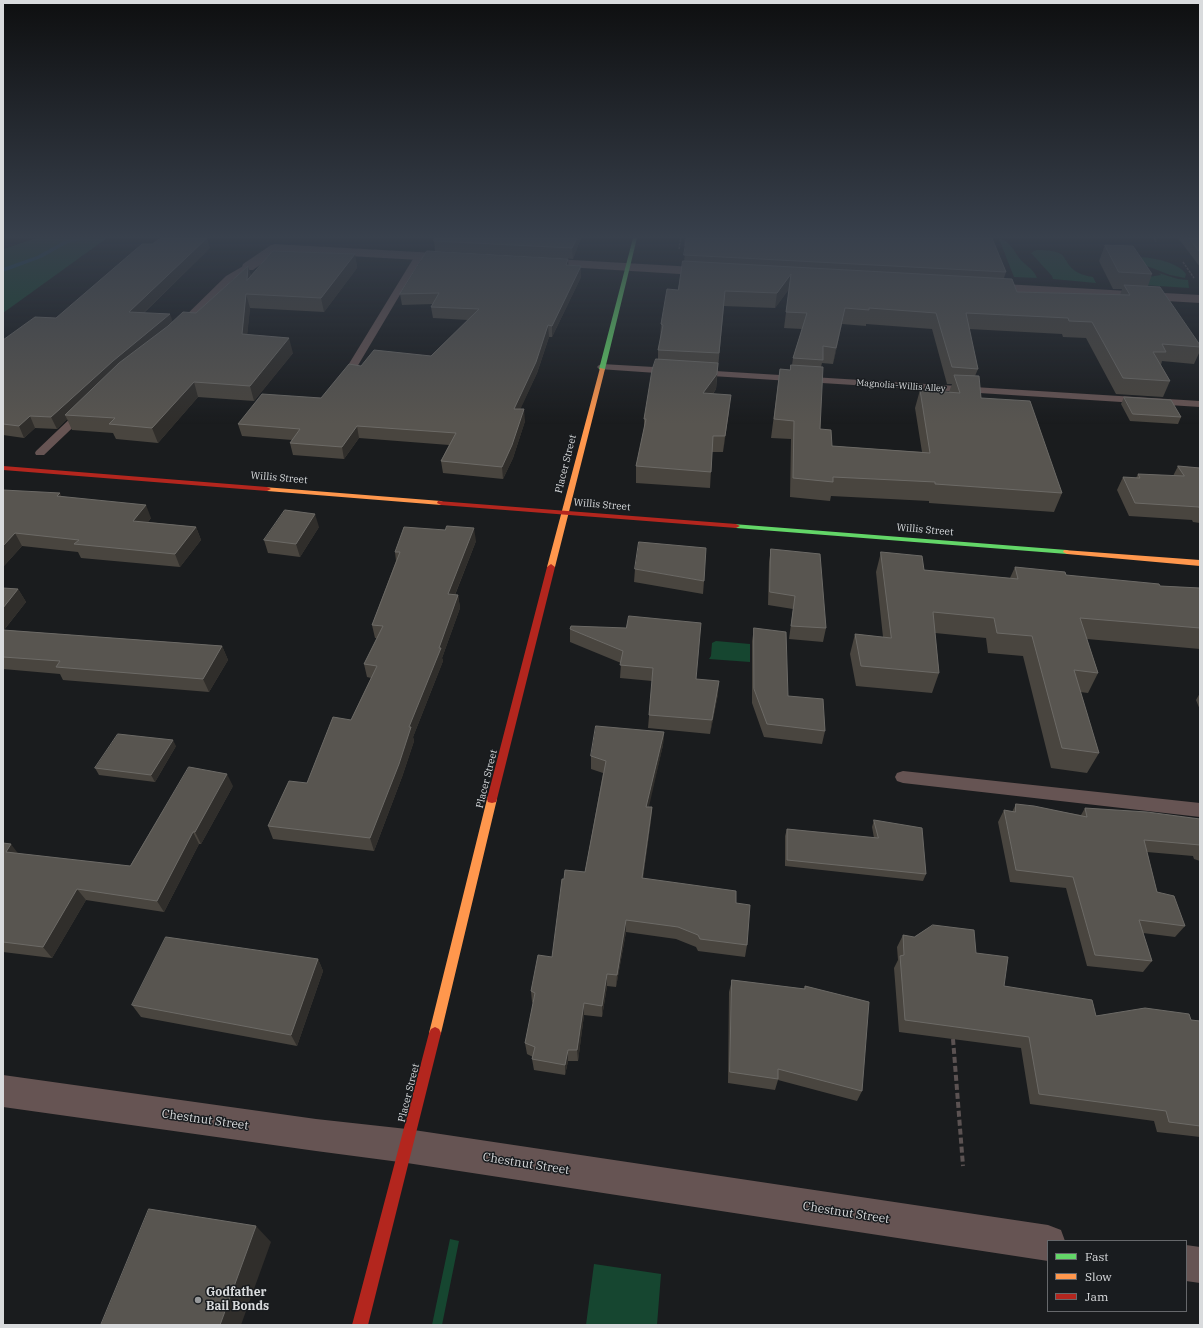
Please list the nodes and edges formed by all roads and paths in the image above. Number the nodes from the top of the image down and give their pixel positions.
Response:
1 (207, 300) edge
2 (392, 300) edge
3 (619, 300) edge
4 (174, 332) edge
5 (352, 367) edge
6 (602, 367) junction
7 (1200, 404) edge
8 (87, 408) edge
9 (40, 453) dead end
10 (3, 468) edge
11 (565, 513) junction
12 (1200, 563) edge
13 (903, 777) dead end
14 (1200, 810) edge
15 (953, 1039) edge
16 (3, 1091) edge
17 (407, 1146) junction
18 (963, 1166) dead end
19 (1047, 1243) edge
20 (1187, 1263) edge
21 (1200, 1265) edge
22 (360, 1325) edge

1 - 4 lane
2 - 5 lane
3 - 6 main road, Placer Street
6 - 7 lane, Magnolia-Willis Alley
6 - 11 main road, Placer Street
8 - 9 lane
10 - 11 main road, Willis Street
11 - 12 main road, Willis Street
11 - 17 main road, Placer Street
13 - 14 lane
15 - 18 path
16 - 17 street, Chestnut Street
17 - 19 street, Chestnut Street
17 - 22 main road, Placer Street
20 - 21 street

